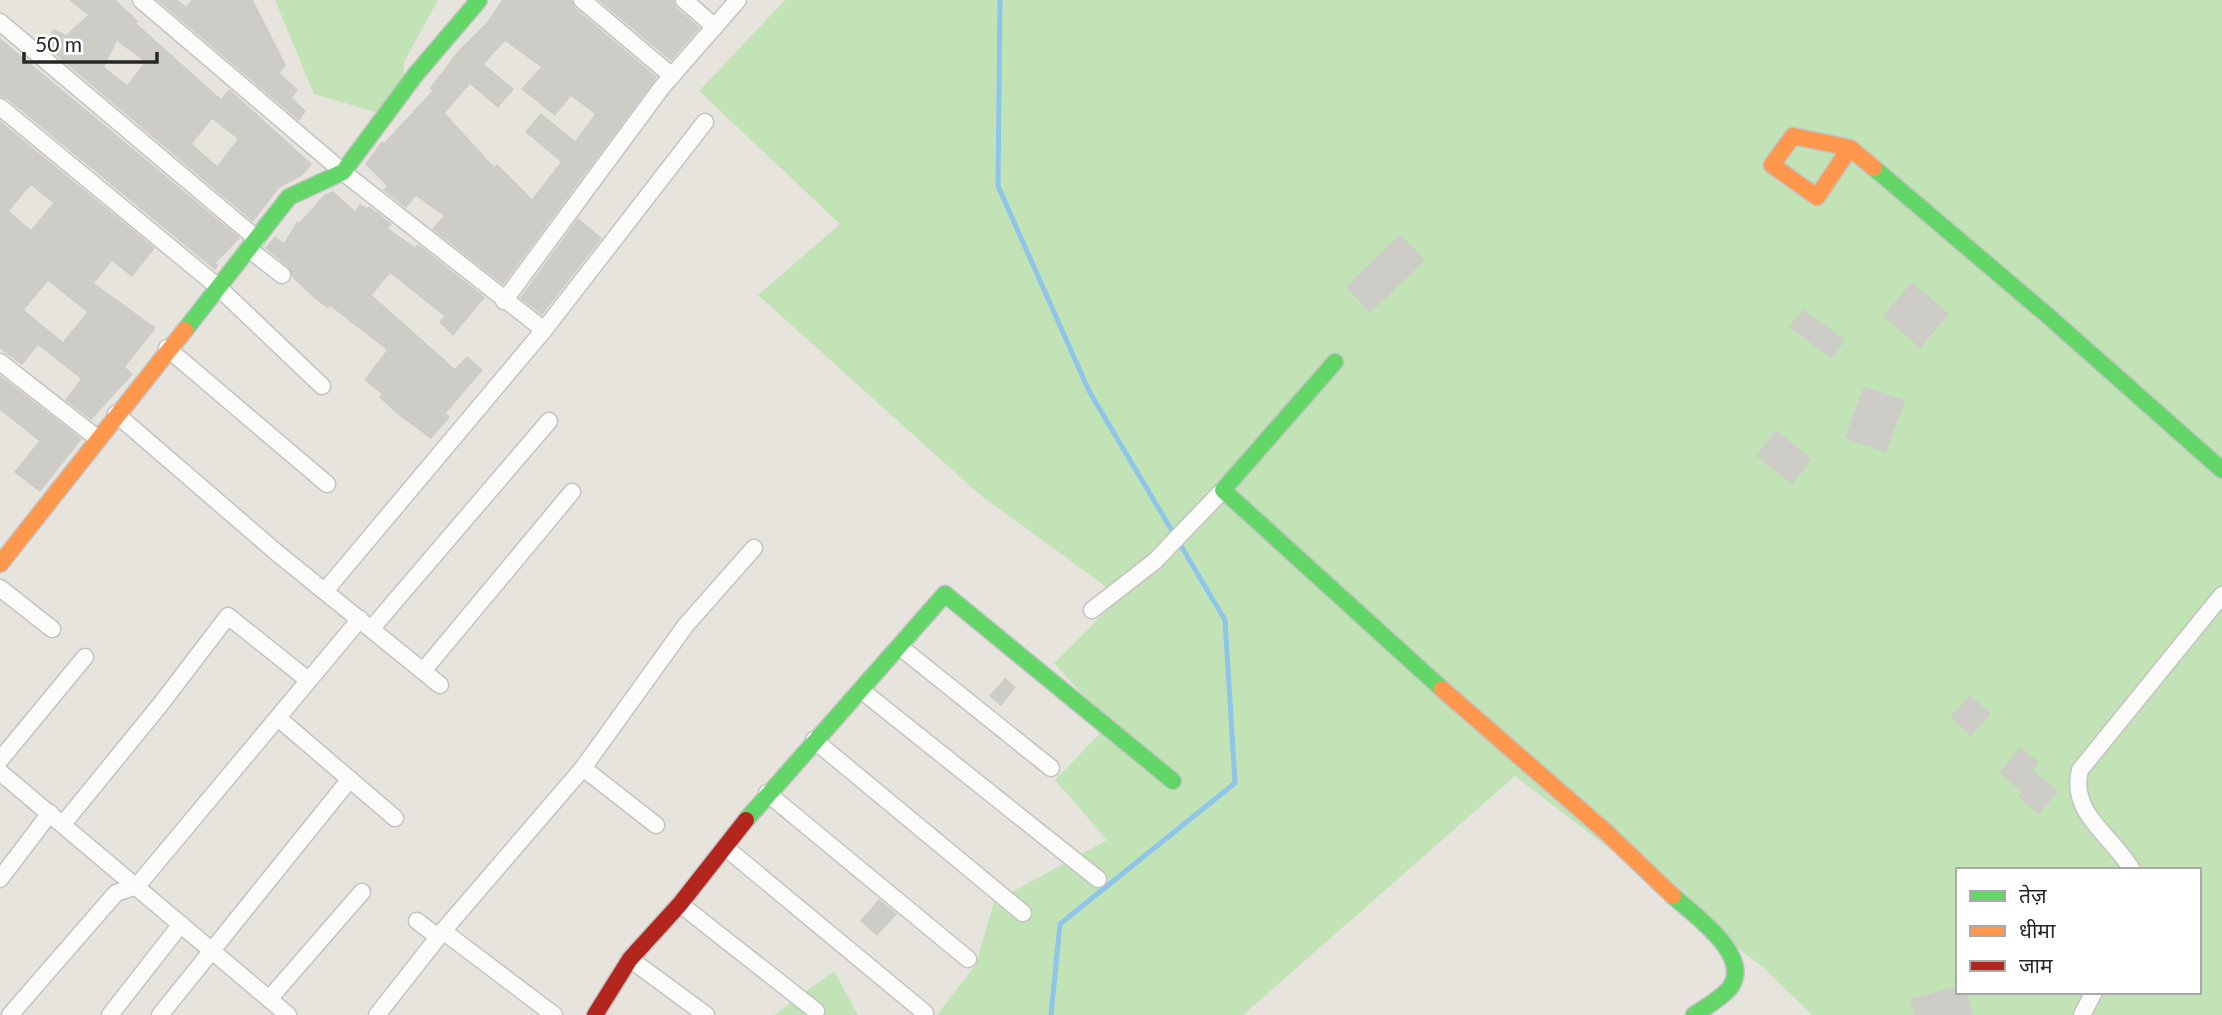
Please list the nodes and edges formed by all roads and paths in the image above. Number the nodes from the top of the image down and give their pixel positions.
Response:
1 (141, 0) edge
2 (479, 0) edge
3 (582, 0) edge
4 (684, 0) edge
5 (738, 0) edge
6 (0, 22) edge
7 (715, 27) junction
8 (672, 76) junction
9 (0, 107) edge
10 (705, 122) dead end
11 (1850, 148) junction
12 (343, 172) junction
13 (253, 244) junction
14 (282, 275) dead end
15 (217, 286) junction
16 (505, 301) junction
17 (544, 330) junction
18 (167, 348) junction
19 (0, 362) edge
20 (1335, 362) dead end
21 (321, 386) dead end
22 (116, 414) junction
23 (549, 421) dead end
24 (97, 438) junction
25 (2222, 470) edge
26 (327, 484) dead end
27 (1223, 490) junction
28 (572, 492) dead end
29 (754, 548) dead end
30 (0, 564) edge
31 (0, 587) edge
32 (325, 591) junction
33 (2222, 595) edge
34 (1092, 610) dead end
35 (366, 623) junction
36 (52, 629) dead end
37 (900, 647) junction
38 (85, 657) dead end
39 (423, 671) junction
40 (308, 680) junction
41 (440, 685) dead end
42 (861, 690) junction
43 (278, 718) junction
44 (814, 740) junction
45 (0, 760) edge
46 (583, 768) junction
47 (1051, 768) dead end
48 (0, 772) edge
49 (350, 779) junction
50 (1173, 781) dead end
51 (767, 793) junction
52 (50, 813) junction
53 (395, 818) dead end
54 (63, 824) junction
55 (656, 825) dead end
56 (726, 848) junction
57 (2130, 868) edge
58 (0, 879) edge
59 (1098, 879) dead end
60 (137, 886) junction
61 (362, 892) dead end
62 (680, 904) junction
63 (1023, 913) dead end
64 (417, 921) dead end
65 (181, 924) junction
66 (441, 934) junction
67 (211, 949) junction
68 (968, 958) dead end
69 (630, 959) junction
70 (2093, 994) edge
71 (269, 999) junction
72 (816, 1011) dead end
73 (543, 1012) edge
74 (925, 1013) dead end
75 (10, 1015) edge
76 (110, 1015) edge
77 (160, 1015) edge
78 (288, 1015) edge
79 (377, 1015) edge
80 (596, 1015) edge
81 (706, 1015) edge
82 (1694, 1015) edge
83 (2082, 1015) edge

1 - 12 street
2 - 12 street
3 - 8 street
4 - 7 street
5 - 7 street
6 - 13 street
7 - 8 street
8 - 16 street
9 - 15 street
10 - 17 street
11 - 11 street
11 - 25 street
12 - 13 street
12 - 16 street
13 - 14 street
13 - 15 street
15 - 18 street
15 - 21 street
16 - 17 street
17 - 32 street
18 - 22 street
18 - 26 street
19 - 24 street
20 - 27 street
22 - 24 street
22 - 32 street
23 - 35 street
24 - 30 street
27 - 34 street
27 - 82 street
28 - 39 street
29 - 46 street
31 - 36 street
32 - 35 street
33 - 57 street
35 - 39 street
35 - 40 street
37 - 42 street
37 - 47 street
37 - 50 street
38 - 45 street
39 - 41 street
40 - 43 street
40 - 54 street
42 - 44 street
42 - 59 street
43 - 49 street
43 - 60 street
44 - 51 street
44 - 63 street
46 - 55 street
46 - 66 street
48 - 52 street
49 - 53 street
49 - 67 street
51 - 56 street
51 - 68 street
52 - 54 street
52 - 58 street
54 - 60 street
56 - 62 street
56 - 74 street
60 - 65 street
60 - 75 street
61 - 71 street
62 - 69 street
62 - 72 street
64 - 66 street
65 - 67 street
65 - 76 street
66 - 73 street
66 - 79 street
67 - 71 street
67 - 77 street
69 - 80 street
69 - 81 street
70 - 83 street
71 - 78 street

